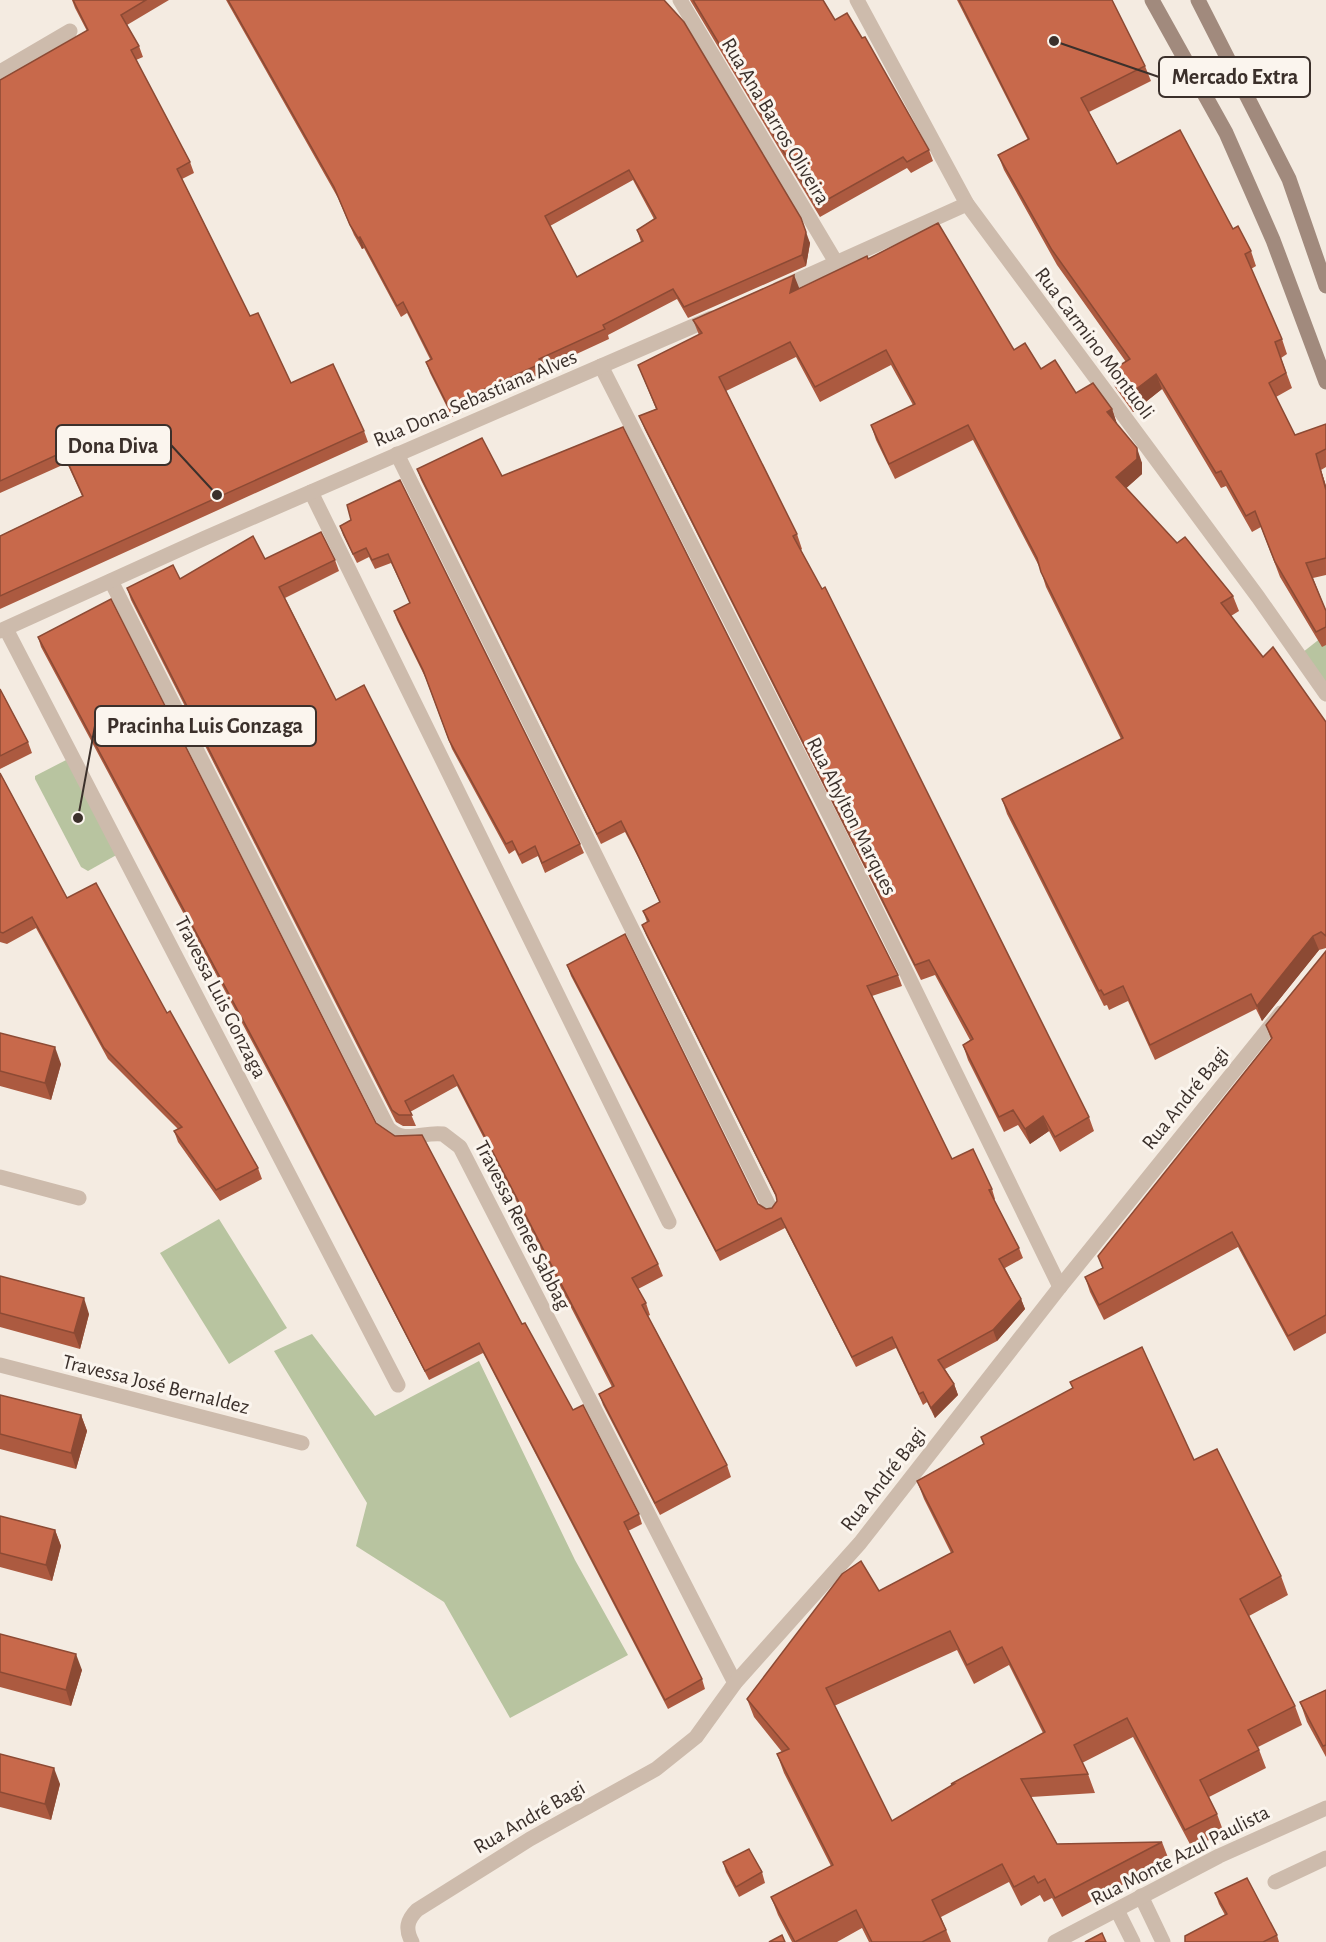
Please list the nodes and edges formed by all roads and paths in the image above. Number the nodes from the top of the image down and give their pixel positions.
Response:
1 (680, 0) edge
2 (857, 0) edge
3 (1152, 0) edge
4 (1198, 0) edge
5 (70, 31) dead end
6 (0, 72) edge
7 (967, 204) junction
8 (837, 264) junction
9 (1326, 286) edge
10 (762, 297) edge
11 (731, 310) edge
12 (601, 366) junction
13 (1326, 382) edge
14 (397, 454) junction
15 (311, 492) junction
16 (111, 581) junction
17 (3, 630) edge
18 (1326, 694) edge
19 (1289, 1003) edge
20 (0, 1177) edge
21 (80, 1198) dead end
22 (771, 1210) edge
23 (669, 1222) dead end
24 (1060, 1287) junction
25 (0, 1365) edge
26 (398, 1385) dead end
27 (302, 1443) dead end
28 (735, 1683) junction
29 (1326, 1808) edge
30 (1326, 1858) edge
31 (1275, 1882) dead end
32 (1141, 1896) junction
33 (1117, 1910) junction
34 (411, 1942) edge
35 (1055, 1942) edge
36 (1133, 1942) edge
37 (1163, 1942) edge

1 - 8 street, Rua Ana Barros Oliveira
2 - 7 street, Rua Carmino Montuoli
3 - 13 main road
4 - 9 main road
5 - 6 street
7 - 8 street
7 - 18 street, Rua Carmino Montuoli
8 - 10 street
11 - 12 street, Rua Dona Sebastiana Alves
12 - 14 street, Rua Dona Sebastiana Alves
12 - 24 street, Rua Ahylton Marques
14 - 15 street, Rua Dona Sebastiana Alves
14 - 22 street
15 - 16 street, Rua Dona Sebastiana Alves
15 - 23 street
16 - 17 street, Rua Dona Sebastiana Alves
16 - 28 street, Travessa Renee Sabbag
17 - 26 street, Travessa Luis Gonzaga
19 - 24 street, Rua André Bagi
20 - 21 street
24 - 28 street, Rua André Bagi
25 - 27 street, Travessa José Bernaldez
28 - 34 street, Rua André Bagi
29 - 32 street, Rua Monte Azul Paulista
30 - 31 street
32 - 33 street, Rua Monte Azul Paulista
32 - 37 street
33 - 35 street, Rua Monte Azul Paulista
33 - 36 street

